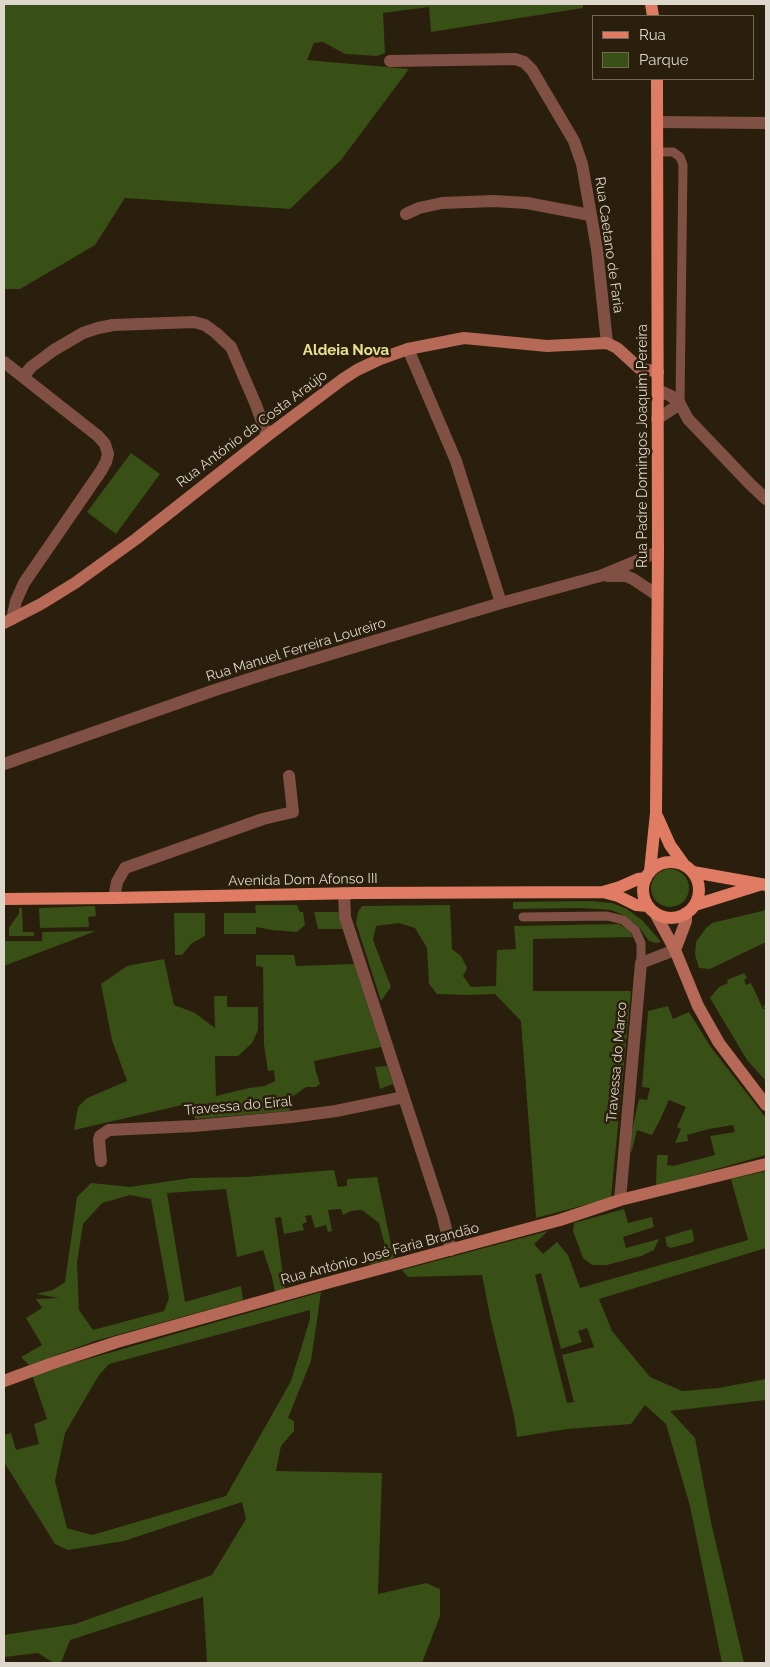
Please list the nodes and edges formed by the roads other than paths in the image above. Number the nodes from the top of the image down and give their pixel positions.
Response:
1 (390, 61) dead end
2 (657, 80) edge
3 (658, 122) junction
4 (766, 123) edge
5 (658, 152) junction
6 (406, 214) dead end
7 (590, 215) junction
8 (607, 343) junction
9 (408, 349) junction
10 (4, 362) edge
11 (658, 372) junction
12 (23, 377) junction
13 (658, 390) junction
14 (680, 404) junction
15 (657, 419) junction
16 (266, 436) junction
17 (766, 499) edge
18 (658, 552) junction
19 (600, 576) junction
20 (657, 595) junction
21 (500, 603) junction
22 (8, 621) edge
23 (4, 764) edge
24 (289, 776) dead end
25 (656, 813) junction
26 (689, 869) junction
27 (648, 875) junction
28 (763, 885) edge
29 (603, 892) junction
30 (344, 893) junction
31 (114, 898) junction
32 (4, 899) edge
33 (652, 909) junction
34 (690, 909) junction
35 (523, 917) dead end
36 (675, 950) junction
37 (641, 962) junction
38 (404, 1097) junction
39 (766, 1105) edge
40 (101, 1161) dead end
41 (766, 1164) edge
42 (620, 1200) junction
43 (451, 1250) junction
44 (4, 1381) edge

1 - 7 street, Rua Caetano de Faria
2 - 3 main road, Rua Padre Domingos Joaquim Pereira
3 - 4 street
3 - 5 main road, Rua Padre Domingos Joaquim Pereira
5 - 11 main road, Rua Padre Domingos Joaquim Pereira
5 - 14 lane
6 - 7 street
7 - 8 street, Rua Caetano de Faria
8 - 9 street, Rua António da Costa Araújo
8 - 11 street
9 - 16 street, Rua António da Costa Araújo
9 - 21 street
10 - 12 street
11 - 13 main road, Rua Padre Domingos Joaquim Pereira
12 - 16 street
12 - 22 street
13 - 14 street
13 - 15 main road, Rua Padre Domingos Joaquim Pereira
14 - 15 street
14 - 17 street
15 - 18 main road, Rua Padre Domingos Joaquim Pereira
16 - 22 street, Rua António da Costa Araújo
18 - 19 street, Rua Manuel Ferreira Loureiro
18 - 20 main road, Rua Padre Domingos Joaquim Pereira
19 - 20 street, Rua Manuel Ferreira Loureiro
19 - 21 street, Rua Manuel Ferreira Loureiro
20 - 25 main road, Rua Padre Domingos Joaquim Pereira
21 - 23 street, Rua Manuel Ferreira Loureiro
24 - 31 street
25 - 26 main road, Rua Padre Domingos Joaquim Pereira
25 - 27 main road, Rua Padre Domingos Joaquim Pereira
26 - 27 main road
26 - 28 main road
26 - 34 main road
27 - 29 main road, Avenida Dom Afonso III
27 - 33 main road
28 - 34 main road
29 - 30 main road, Avenida Dom Afonso III
29 - 33 main road, Avenida Dom Afonso III
30 - 31 main road, Avenida Dom Afonso III
30 - 38 street
31 - 32 main road, Avenida Dom Afonso III
33 - 34 main road
33 - 36 street
34 - 36 street
35 - 37 lane
36 - 37 street
36 - 39 street
37 - 42 street, Travessa do Marco
38 - 40 street, Travessa do Eiral
38 - 43 street
41 - 42 street, Rua António José Faria Brandão
42 - 43 street, Rua António José Faria Brandão
43 - 44 street, Rua António José Faria Brandão

